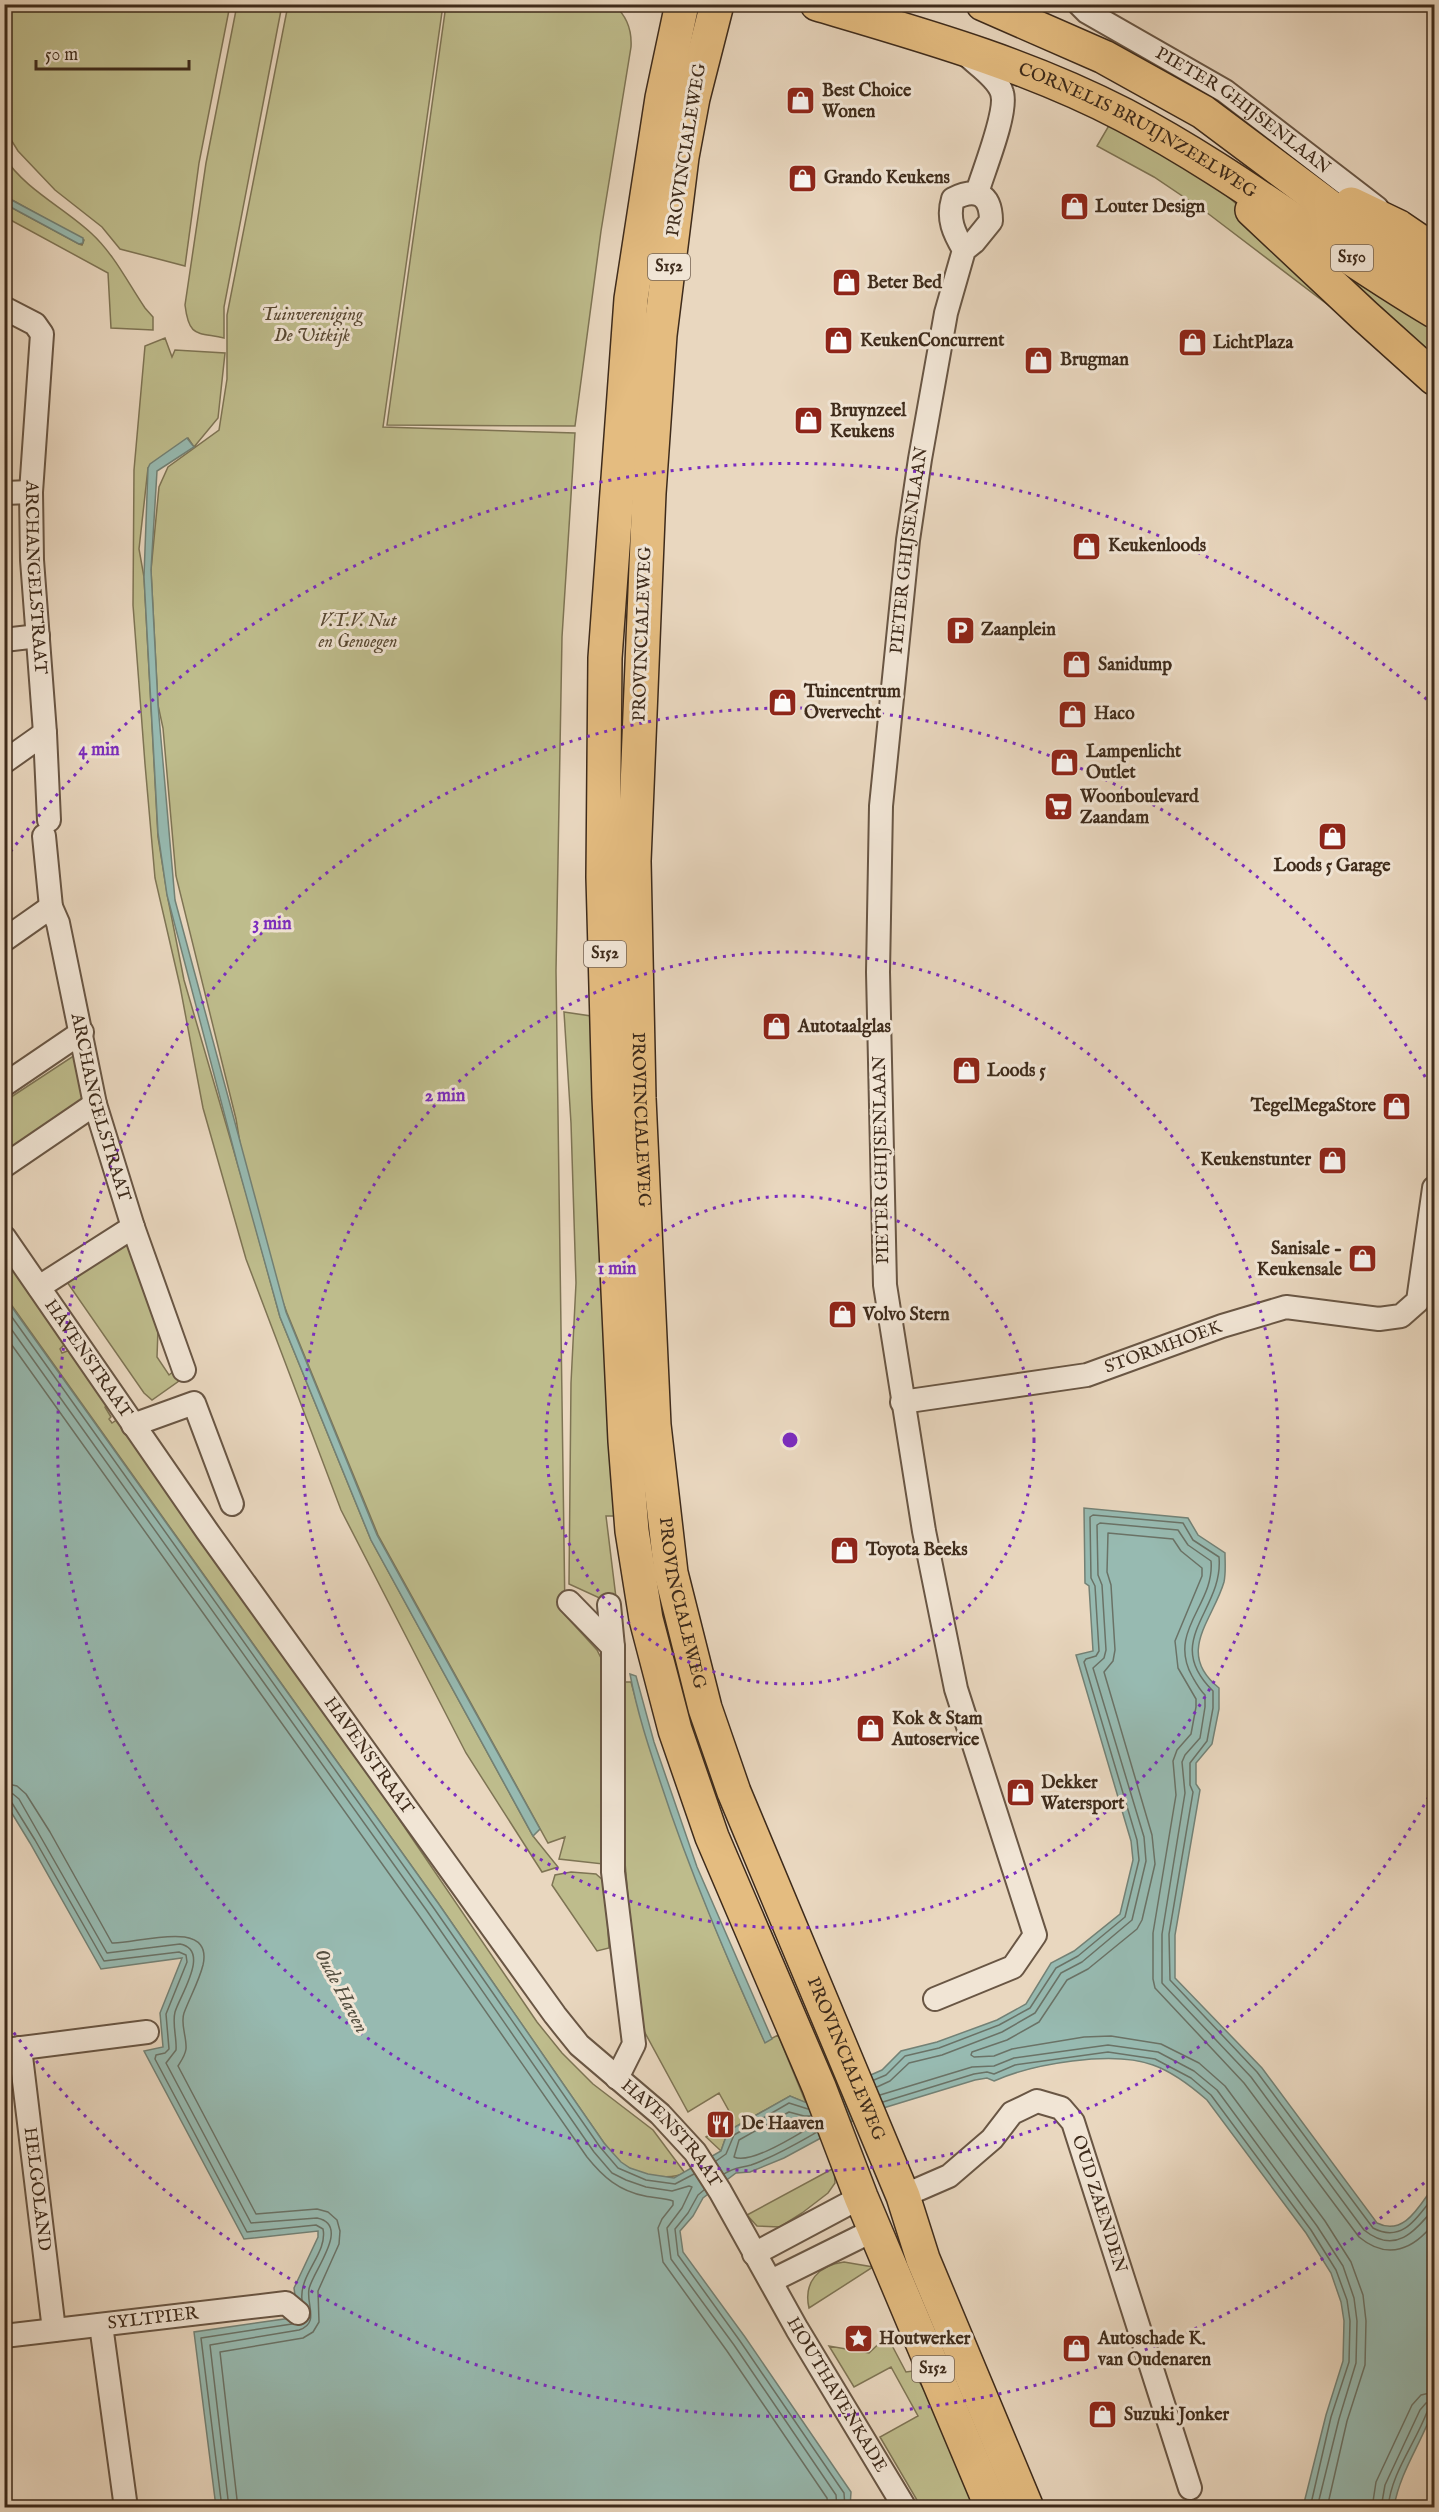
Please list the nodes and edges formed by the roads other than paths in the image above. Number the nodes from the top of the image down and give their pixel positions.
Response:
1 (682, 4) edge
2 (717, 4) edge
3 (817, 4) edge
4 (983, 4) edge
5 (1079, 4) edge
6 (954, 44) junction
7 (1216, 167) junction
8 (1279, 169) junction
9 (977, 193) junction
10 (1399, 227) junction
11 (964, 250) junction
12 (1434, 251) edge
13 (1434, 285) edge
14 (4, 308) edge
15 (1434, 311) edge
16 (1434, 378) edge
17 (31, 492) junction
18 (4, 493) edge
19 (38, 636) junction
20 (4, 640) edge
21 (45, 732) junction
22 (4, 762) edge
23 (51, 907) junction
24 (4, 940) edge
25 (82, 1032) junction
26 (4, 1085) edge
27 (95, 1104) junction
28 (4, 1166) edge
29 (1434, 1188) edge
30 (133, 1227) junction
31 (4, 1238) edge
32 (39, 1287) junction
33 (1426, 1304) edge
34 (184, 1370) dead end
35 (902, 1402) junction
36 (133, 1425) junction
37 (232, 1504) dead end
38 (569, 1602) dead end
39 (609, 1605) dead end
40 (613, 1647) junction
41 (935, 1999) dead end
42 (147, 2032) dead end
43 (12, 2049) edge
44 (616, 2078) junction
45 (903, 2196) junction
46 (861, 2197) junction
47 (874, 2230) junction
48 (754, 2254) junction
49 (771, 2281) junction
50 (298, 2313) dead end
51 (101, 2325) junction
52 (54, 2330) junction
53 (4, 2336) edge
54 (1190, 2488) dead end
55 (126, 2508) edge
56 (905, 2508) edge
57 (992, 2508) edge
58 (1028, 2508) edge

1 - 46 main road, PROVINCIALEWEG / S152
2 - 45 main road, PROVINCIALEWEG / S152
3 - 6 main road, CORNELIS BRUIJNZEELWEG / S150
4 - 8 main road, CORNELIS BRUIJNZEELWEG / S150
5 - 10 street, PIETER GHIJSENLAAN
6 - 7 main road, CORNELIS BRUIJNZEELWEG / S150
6 - 9 street
7 - 15 main road, CORNELIS BRUIJNZEELWEG / S150
7 - 16 main road
8 - 10 main road
8 - 13 main road, CORNELIS BRUIJNZEELWEG / S150
9 - 11 street, PIETER GHIJSENLAAN
9 - 11 street
10 - 12 main road
11 - 35 street, PIETER GHIJSENLAAN
14 - 17 street, ARCHANGELSTRAAT
17 - 18 street
17 - 19 street, ARCHANGELSTRAAT
19 - 20 street
19 - 21 street, ARCHANGELSTRAAT
21 - 22 street
21 - 23 street, ARCHANGELSTRAAT
23 - 24 street
23 - 25 street, ARCHANGELSTRAAT
25 - 26 street
25 - 27 street, ARCHANGELSTRAAT
27 - 28 street
27 - 30 street, ARCHANGELSTRAAT
29 - 33 street, STORMHOEK
30 - 32 street
30 - 34 street, ARCHANGELSTRAAT
31 - 32 street, HAVENSTRAAT
32 - 36 street, HAVENSTRAAT
33 - 35 street, STORMHOEK
35 - 41 street, PIETER GHIJSENLAAN
36 - 37 street
36 - 44 street, HAVENSTRAAT
38 - 40 street
39 - 40 street
40 - 44 street
42 - 43 street
43 - 52 street, HELGOLAND
44 - 48 street, HAVENSTRAAT
45 - 46 main road
45 - 47 main road
45 - 54 street, OUD ZAENDEN
45 - 58 main road, PROVINCIALEWEG / S152
46 - 47 main road, PROVINCIALEWEG / S152
46 - 48 street
47 - 49 street
47 - 57 main road, PROVINCIALEWEG / S152
48 - 49 street, HAVENSTRAAT
49 - 56 street, HOUTHAVENKADE
50 - 51 street, SYLTPIER
51 - 52 street, SYLTPIER
51 - 55 street
52 - 53 street, SYLTPIER

